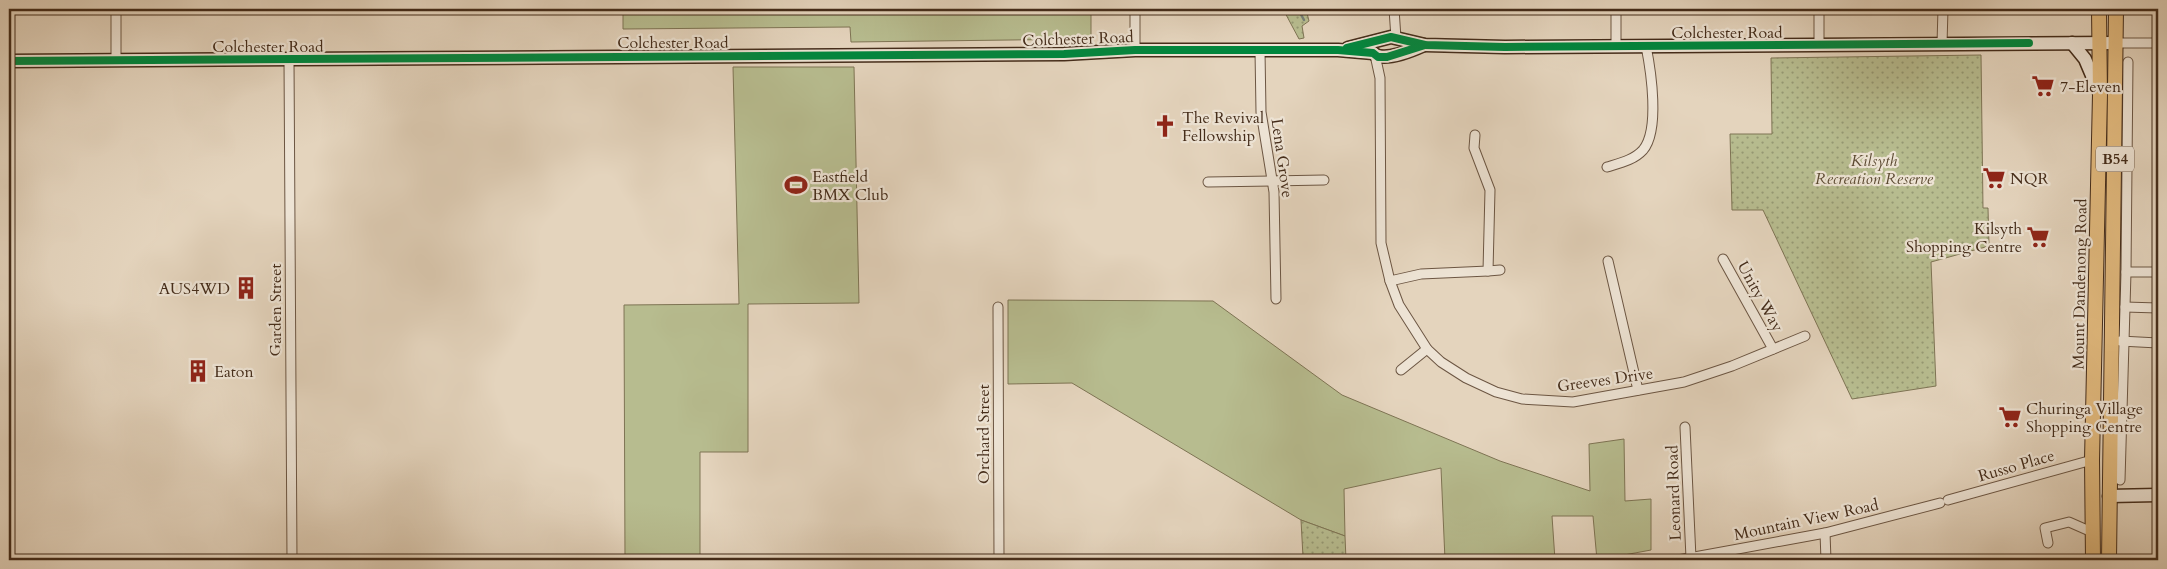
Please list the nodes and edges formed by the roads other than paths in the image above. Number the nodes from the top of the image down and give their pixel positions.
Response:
1 (116, 9) edge
2 (1135, 9) edge
3 (1616, 9) edge
4 (1819, 9) edge
5 (1943, 9) edge
6 (2099, 9) edge
7 (2116, 9) edge
8 (1394, 14) edge
9 (2072, 43) junction
10 (2100, 43) junction
11 (2116, 43) junction
12 (2158, 43) edge
13 (1942, 44) junction
14 (1819, 45) junction
15 (1646, 46) junction
16 (1386, 47) junction
17 (1616, 47) junction
18 (1135, 50) junction
19 (1260, 51) junction
20 (116, 60) junction
21 (289, 60) junction
22 (9, 61) edge
23 (2128, 62) dead end
24 (2122, 80) junction
25 (2100, 94) junction
26 (1475, 135) dead end
27 (1608, 167) dead end
28 (1273, 180) junction
29 (1324, 180) dead end
30 (1208, 182) dead end
31 (1723, 259) dead end
32 (1608, 261) dead end
33 (1500, 270) dead end
34 (1488, 271) junction
35 (2158, 272) edge
36 (2120, 273) junction
37 (2097, 274) junction
38 (1390, 281) junction
39 (1276, 299) dead end
40 (998, 307) dead end
41 (2125, 307) junction
42 (2158, 308) edge
43 (1805, 336) dead end
44 (2118, 341) junction
45 (2158, 342) edge
46 (1427, 349) junction
47 (1773, 349) junction
48 (1402, 370) dead end
49 (1638, 390) junction
50 (1685, 427) dead end
51 (2092, 460) junction
52 (2109, 460) junction
53 (2120, 480) dead end
54 (2158, 495) edge
55 (2092, 496) junction
56 (2109, 496) junction
57 (1944, 501) joint
58 (1825, 533) junction
59 (2094, 533) junction
60 (2048, 543) dead end
61 (1691, 558) junction
62 (292, 560) edge
63 (999, 560) edge
64 (1678, 560) edge
65 (1826, 560) edge
66 (2093, 560) edge
67 (2109, 560) edge

1 - 20 street
2 - 18 street
3 - 17 street
4 - 14 street
5 - 13 street
6 - 10 main road, Mount Dandenong Road
7 - 11 main road, Mount Dandenong Road / B54
8 - 16 street, Greeves Drive
9 - 10 main road, Colchester Road
9 - 13 main road, Colchester Road
9 - 25 main road
10 - 11 main road, Colchester Road
10 - 25 main road, Mount Dandenong Road
11 - 12 street
11 - 24 main road, Mount Dandenong Road / B54
13 - 14 main road, Colchester Road
14 - 15 main road, Colchester Road
15 - 17 main road, Colchester Road
15 - 27 street
16 - 17 main road, Colchester Road
16 - 19 main road, Colchester Road
16 - 38 street, Greeves Drive
18 - 19 main road, Colchester Road
18 - 21 main road, Colchester Road
19 - 28 street, Lena Grove
20 - 21 main road, Colchester Road
20 - 22 main road, Colchester Road
21 - 62 street, Garden Street
23 - 24 street, Mount Dandenong Road
24 - 36 main road, Mount Dandenong Road / B54
25 - 37 main road, Mount Dandenong Road / B54
26 - 34 street
28 - 29 street
28 - 30 street
28 - 39 street, Lena Grove
31 - 47 street, Unity Way
32 - 49 street
33 - 34 street
34 - 38 street
35 - 36 street
36 - 37 main road
36 - 41 street, Mount Dandenong Road
36 - 44 main road, Mount Dandenong Road / B54
37 - 51 main road, Mount Dandenong Road / B54
38 - 46 street, Greeves Drive
40 - 63 street, Orchard Street
41 - 42 street
41 - 44 street, Mount Dandenong Road
43 - 47 street, Greeves Drive
44 - 45 street
44 - 52 main road, Mount Dandenong Road / B54
44 - 53 street, Mount Dandenong Road
46 - 48 street
46 - 49 street, Greeves Drive
47 - 49 street, Greeves Drive
50 - 61 street, Leonard Road
51 - 52 main road
51 - 55 main road, Mount Dandenong Road / B54
51 - 57 street, Russo Place
52 - 56 main road, Mount Dandenong Road / B54
54 - 56 main road
55 - 56 main road
55 - 59 main road, Mount Dandenong Road / B54
56 - 67 main road, Mount Dandenong Road / B54
57 - 58 street, Mountain View Road
58 - 61 street, Mountain View Road
58 - 65 street
59 - 60 street
59 - 66 main road, Mount Dandenong Road / B54
61 - 64 street, Mountain View Road

